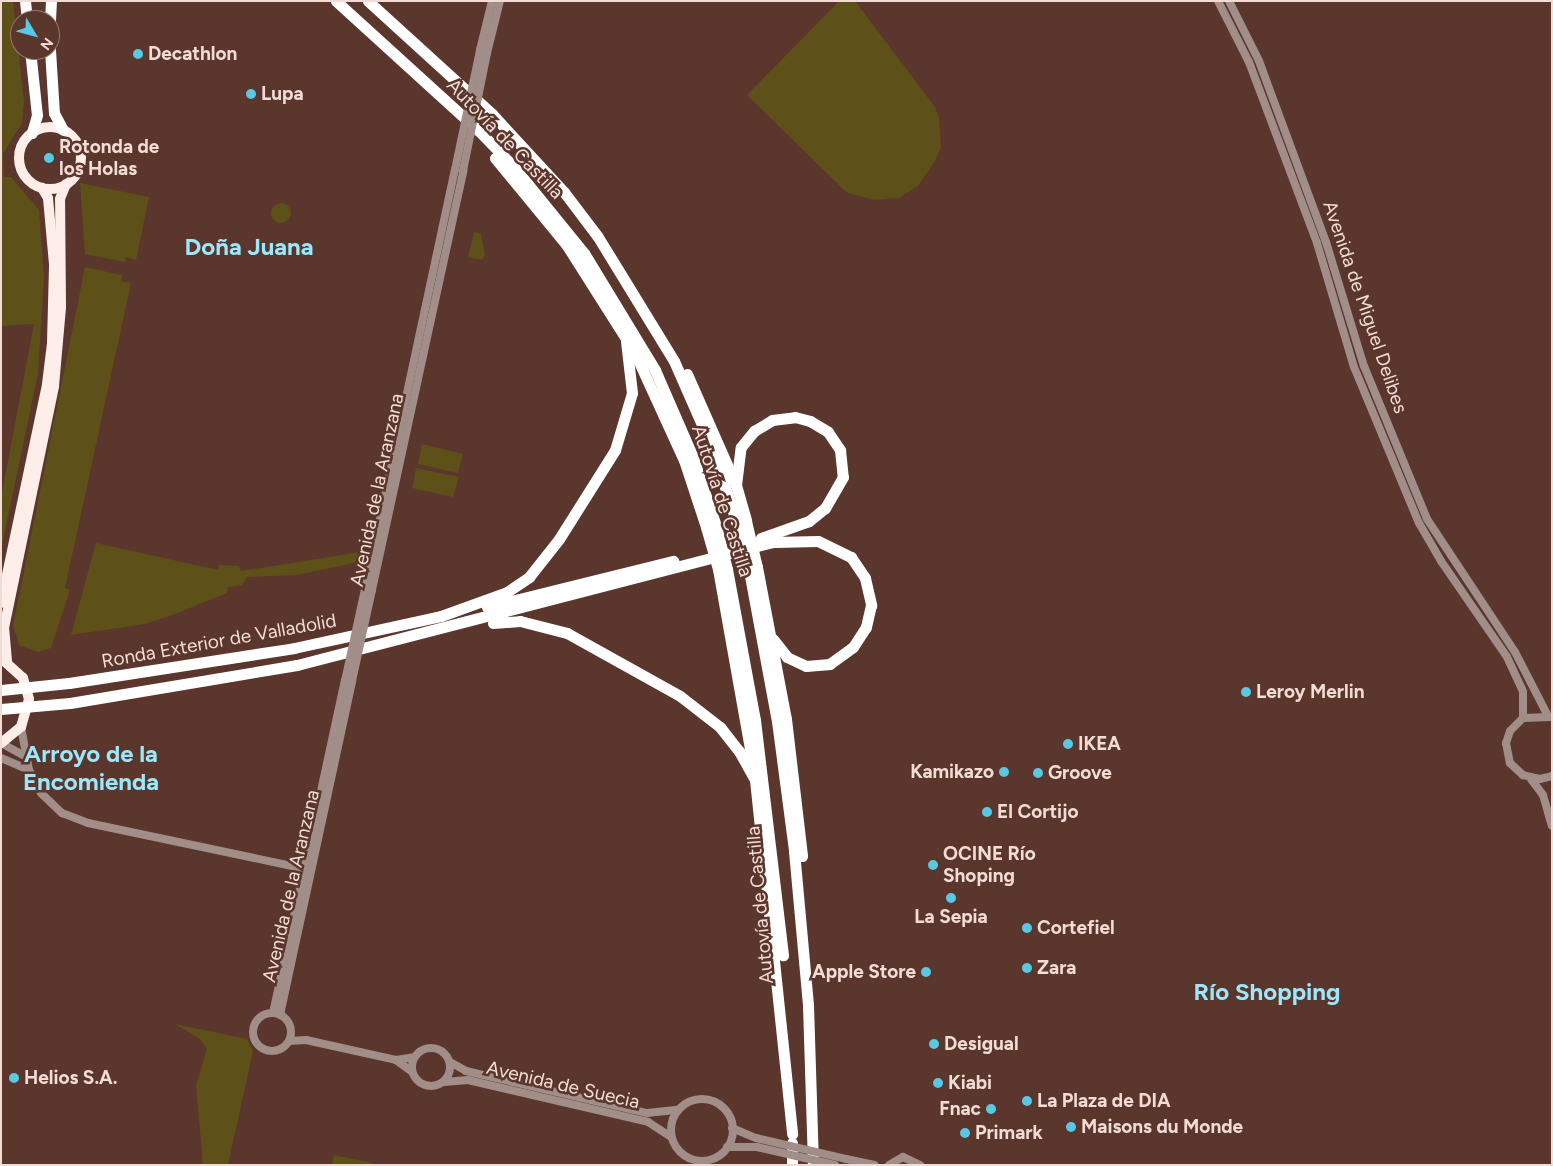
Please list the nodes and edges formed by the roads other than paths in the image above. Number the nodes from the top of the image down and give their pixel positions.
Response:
1 (336, 1) edge
2 (368, 1) edge
3 (374, 1) edge
4 (492, 1) edge
5 (500, 1) edge
6 (1218, 1) edge
7 (1229, 1) edge
8 (350, 15) junction
9 (418, 47) junction
10 (484, 52) junction
11 (31, 60) edge
12 (51, 60) edge
13 (63, 130) junction
14 (32, 133) junction
15 (66, 184) junction
16 (42, 188) junction
17 (627, 281) junction
18 (626, 341) junction
19 (736, 485) junction
20 (741, 521) junction
21 (711, 526) junction
22 (753, 566) junction
23 (722, 569) junction
24 (8, 571) junction
25 (1, 588) edge
26 (1, 603) edge
27 (441, 616) junction
28 (425, 635) junction
29 (773, 639) junction
30 (4, 660) edge
31 (1, 690) edge
32 (1, 709) edge
33 (1550, 717) edge
34 (1523, 718) junction
35 (21, 727) junction
36 (1, 743) edge
37 (23, 756) junction
38 (1, 758) edge
39 (29, 770) junction
40 (1552, 776) edge
41 (1531, 779) junction
42 (755, 780) junction
43 (1552, 826) edge
44 (308, 870) junction
45 (808, 1005) junction
46 (276, 1014) junction
47 (291, 1032) junction
48 (303, 1039) junction
49 (289, 1041) junction
50 (414, 1057) junction
51 (396, 1060) junction
52 (450, 1062) junction
53 (411, 1071) junction
54 (444, 1082) junction
55 (678, 1110) junction
56 (732, 1128) junction
57 (792, 1134) junction
58 (671, 1137) junction
59 (727, 1147) junction
60 (792, 1165) edge
61 (812, 1165) edge
62 (836, 1165) edge
63 (874, 1165) edge
64 (889, 1165) edge
65 (920, 1165) edge

1 - 8 highway, Autovía de Castilla
2 - 9 highway, Autovía de Castilla
3 - 9 highway
4 - 10 street, Avenida de la Aranzana
5 - 10 street, Avenida de la Aranzana
6 - 34 street, Avenida de Miguel Delibes
7 - 33 street, Avenida de Miguel Delibes
8 - 18 highway
8 - 21 highway, Autovía de Castilla
9 - 17 highway, Autovía de Castilla
10 - 44 street, Avenida de la Aranzana, bridge
11 - 14 highway
12 - 13 highway
13 - 14 highway
13 - 15 highway
14 - 16 highway
15 - 16 highway
15 - 30 highway
16 - 24 highway
17 - 19 highway
17 - 20 highway, Autovía de Castilla
18 - 21 highway
18 - 27 highway
19 - 20 highway
19 - 27 highway
20 - 22 highway, Autovía de Castilla, bridge
21 - 23 highway, Autovía de Castilla, bridge
22 - 29 highway
22 - 45 highway, Autovía de Castilla
23 - 42 highway
23 - 57 highway, Autovía de Castilla
24 - 25 street
24 - 26 highway
27 - 31 highway, Ronda Exterior de Valladolid, bridge
28 - 29 highway
28 - 32 highway, Ronda Exterior de Valladolid, bridge
28 - 42 highway
29 - 45 highway
30 - 35 highway
33 - 34 street
34 - 41 street
35 - 36 highway
35 - 37 street
36 - 37 street
37 - 39 street
38 - 39 street
39 - 44 street
40 - 41 street
41 - 43 street
42 - 57 highway
44 - 46 street, Avenida de la Aranzana
45 - 61 highway, Autovía de Castilla
46 - 47 street
46 - 49 street
47 - 48 street
47 - 49 street
48 - 49 street
48 - 51 street
50 - 51 street
50 - 52 street
50 - 53 street
51 - 53 street
52 - 54 street
52 - 55 street, Avenida de Suecia
53 - 54 street
54 - 58 street, Avenida de Suecia
55 - 56 street
55 - 58 street
56 - 59 street
56 - 63 street, bridge
57 - 60 highway, Autovía de Castilla
58 - 59 street
59 - 62 street, bridge
64 - 65 street

